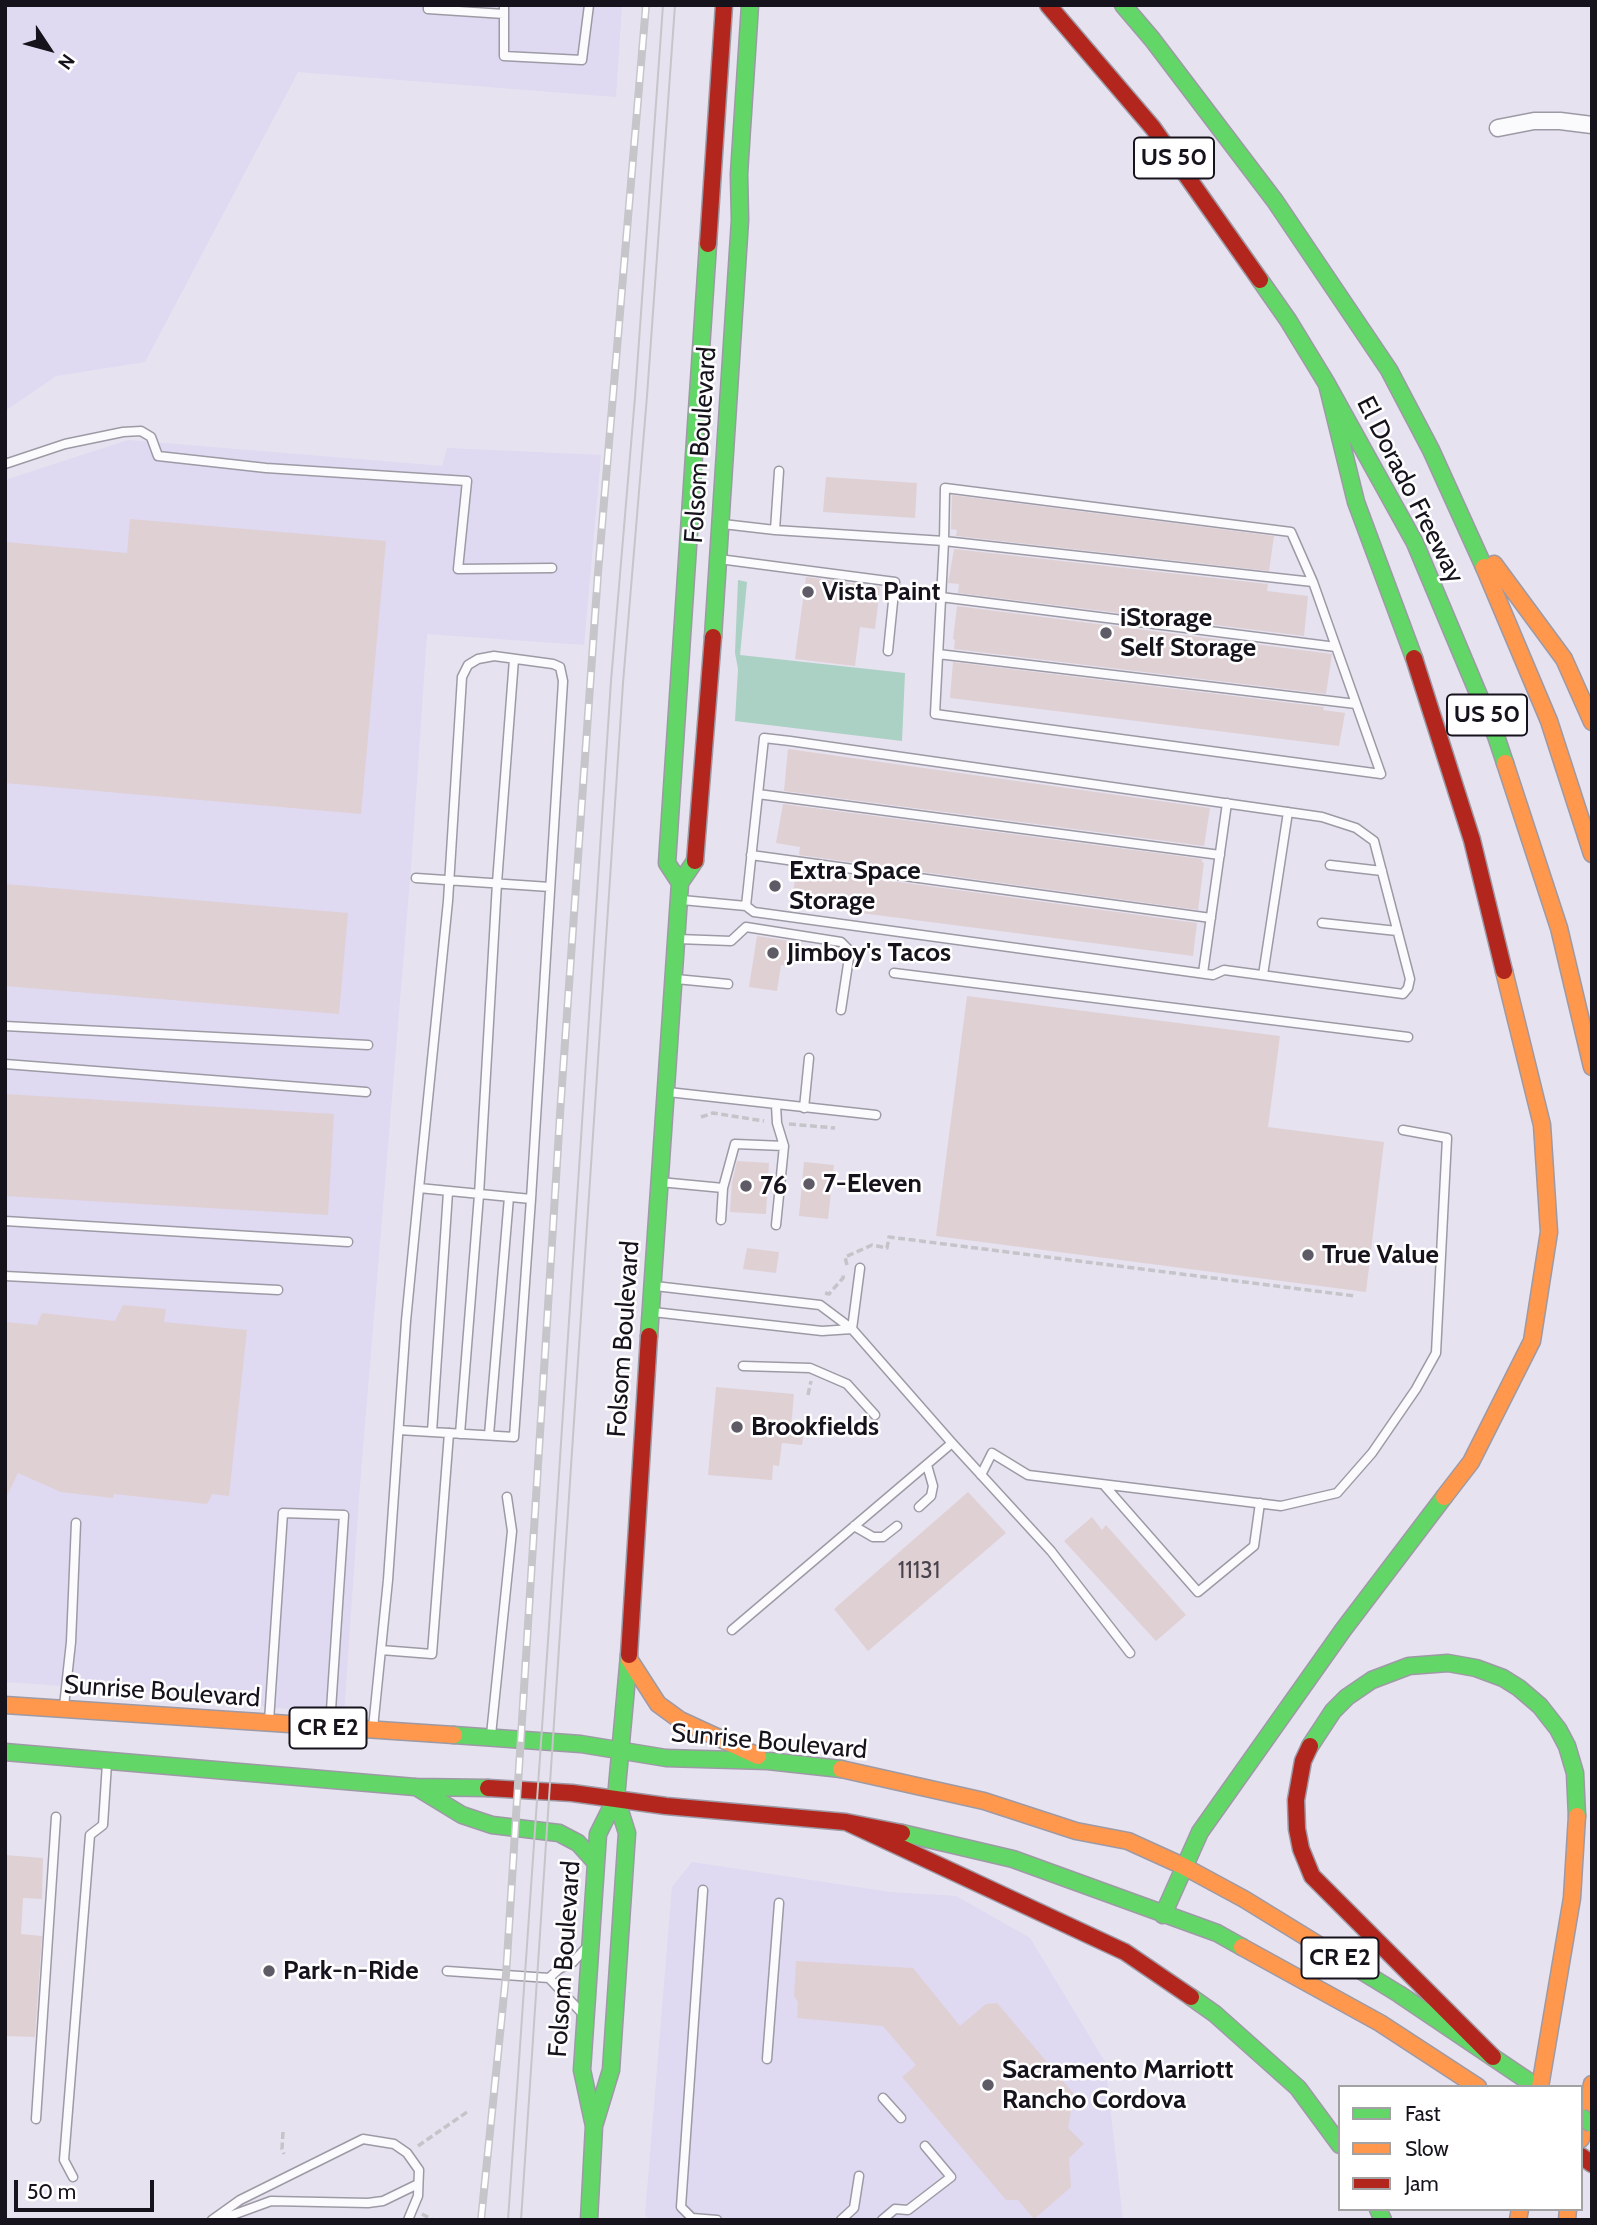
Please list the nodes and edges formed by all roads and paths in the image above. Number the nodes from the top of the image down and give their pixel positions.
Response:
1 (428, 5) edge
2 (589, 5) edge
3 (724, 5) edge
4 (750, 5) edge
5 (1048, 5) edge
6 (1123, 5) edge
7 (504, 10) edge
8 (1592, 125) edge
9 (1498, 128) dead end
10 (1327, 384) junction
11 (696, 442) junction
12 (5, 464) edge
13 (779, 471) dead end
14 (706, 510) junction
15 (721, 524) junction
16 (1467, 528) junction
17 (775, 530) junction
18 (944, 541) junction
19 (719, 559) junction
20 (552, 568) dead end
21 (1313, 582) junction
22 (941, 597) junction
23 (1336, 647) junction
24 (888, 651) dead end
25 (938, 654) junction
26 (514, 659) junction
27 (1356, 704) junction
28 (1592, 722) edge
29 (758, 794) junction
30 (1227, 803) junction
31 (1288, 812) junction
32 (1592, 854) edge
33 (751, 855) junction
34 (1220, 855) junction
35 (1330, 864) dead end
36 (1381, 871) junction
37 (416, 878) dead end
38 (449, 880) junction
39 (497, 883) junction
40 (550, 887) junction
41 (680, 891) junction
42 (746, 906) junction
43 (1211, 918) junction
44 (1322, 923) dead end
45 (1397, 931) junction
46 (676, 938) junction
47 (894, 973) dead end
48 (1203, 973) junction
49 (1263, 975) junction
50 (673, 979) junction
51 (728, 984) dead end
52 (841, 1010) dead end
53 (5, 1026) edge
54 (1408, 1037) dead end
55 (368, 1045) dead end
56 (808, 1058) dead end
57 (5, 1063) edge
58 (1592, 1067) edge
59 (366, 1092) dead end
60 (665, 1092) junction
61 (775, 1105) junction
62 (804, 1108) junction
63 (876, 1115) dead end
64 (1402, 1130) dead end
65 (784, 1146) junction
66 (659, 1182) junction
67 (419, 1188) junction
68 (723, 1188) junction
69 (449, 1192) junction
70 (479, 1195) junction
71 (509, 1196) junction
72 (531, 1199) junction
73 (721, 1220) dead end
74 (5, 1221) edge
75 (776, 1225) dead end
76 (348, 1242) dead end
77 (860, 1268) dead end
78 (5, 1276) edge
79 (652, 1286) junction
80 (278, 1290) dead end
81 (816, 1293) dead end
82 (1355, 1296) dead end
83 (650, 1311) junction
84 (852, 1329) junction
85 (743, 1366) dead end
86 (875, 1415) dead end
87 (399, 1430) junction
88 (432, 1432) junction
89 (449, 1433) junction
90 (460, 1434) junction
91 (488, 1435) junction
92 (952, 1443) junction
93 (927, 1465) junction
94 (981, 1475) junction
95 (1104, 1484) junction
96 (507, 1497) dead end
97 (1260, 1503) junction
98 (919, 1507) dead end
99 (76, 1523) dead end
100 (854, 1526) junction
101 (897, 1526) dead end
102 (732, 1630) dead end
103 (381, 1650) junction
104 (1130, 1653) dead end
105 (629, 1659) junction
106 (5, 1705) edge
107 (64, 1709) junction
108 (269, 1724) junction
109 (330, 1728) junction
110 (373, 1731) junction
111 (491, 1738) junction
112 (621, 1751) junction
113 (5, 1752) edge
114 (107, 1760) junction
115 (768, 1760) junction
116 (415, 1787) junction
117 (616, 1798) junction
118 (56, 1817) dead end
119 (846, 1822) junction
120 (596, 1863) junction
121 (1183, 1866) junction
122 (703, 1890) dead end
123 (779, 1903) dead end
124 (1163, 1915) junction
125 (591, 1943) junction
126 (447, 1971) dead end
127 (549, 1978) junction
128 (586, 2018) junction
129 (1493, 2057) junction
130 (767, 2059) dead end
131 (1592, 2084) edge
132 (1475, 2085) edge
133 (1536, 2085) edge
134 (1539, 2085) edge
135 (883, 2098) dead end
136 (467, 2112) dead end
137 (901, 2118) dead end
138 (36, 2119) dead end
139 (594, 2126) junction
140 (1583, 2129) edge
141 (283, 2132) dead end
142 (1338, 2142) edge
143 (925, 2146) dead end
144 (407, 2153) junction
145 (284, 2154) dead end
146 (859, 2176) dead end
147 (73, 2177) dead end
148 (418, 2184) junction
149 (908, 2210) junction
150 (212, 2220) edge
151 (219, 2220) edge
152 (408, 2220) edge
153 (589, 2220) edge
154 (717, 2220) edge
155 (841, 2220) edge
156 (881, 2220) edge
157 (907, 2220) edge

1 - 7 lane
2 - 7 lane
3 - 11 main road, Folsom Boulevard
4 - 15 main road, Folsom Boulevard
5 - 10 main road, El Dorado Freeway / US 50
6 - 16 main road, El Dorado Freeway / US 50
8 - 9 street
10 - 58 main road, El Dorado Freeway / US 50
10 - 121 main road
11 - 14 main road
11 - 41 main road, Folsom Boulevard
12 - 20 lane
13 - 17 lane
14 - 15 main road
14 - 19 main road
15 - 17 lane
15 - 19 main road, Folsom Boulevard
16 - 28 main road
16 - 32 main road, El Dorado Freeway / US 50
17 - 18 lane
18 - 21 lane
18 - 21 lane
18 - 22 lane
19 - 24 lane
19 - 41 main road, Folsom Boulevard
21 - 23 lane
22 - 23 lane
22 - 25 lane
23 - 27 lane
25 - 27 lane
25 - 27 lane
26 - 38 lane
26 - 39 lane
26 - 40 lane
29 - 30 lane
29 - 33 lane
29 - 34 lane
30 - 31 lane
30 - 34 lane
31 - 36 lane
31 - 49 lane
33 - 42 lane
33 - 43 lane
34 - 43 lane
35 - 36 lane
36 - 45 lane
37 - 38 lane
38 - 39 lane
38 - 67 lane
39 - 40 lane
39 - 70 lane
40 - 72 lane
41 - 42 lane
41 - 46 main road, Folsom Boulevard
42 - 48 lane
43 - 48 lane
44 - 45 lane
45 - 49 lane
46 - 50 main road, Folsom Boulevard
46 - 52 lane
47 - 54 lane
48 - 49 lane
50 - 51 lane
50 - 60 main road, Folsom Boulevard
53 - 55 lane
56 - 62 lane
57 - 59 lane
60 - 61 lane
60 - 66 main road, Folsom Boulevard
61 - 62 lane
61 - 65 lane
62 - 63 lane
64 - 97 lane
65 - 68 lane
65 - 75 lane
66 - 68 lane
66 - 79 main road, Folsom Boulevard
67 - 69 lane
67 - 87 lane
68 - 73 lane
69 - 70 lane
69 - 88 lane
70 - 71 lane
70 - 90 lane
71 - 72 lane
71 - 91 lane
72 - 91 lane
74 - 76 lane
77 - 84 lane
78 - 80 lane
79 - 83 main road, Folsom Boulevard
79 - 84 lane
81 - 82 path
83 - 84 lane
83 - 105 main road, Folsom Boulevard
84 - 92 lane
85 - 86 lane
87 - 88 lane
87 - 103 lane
88 - 89 lane
89 - 90 lane
89 - 103 lane
90 - 91 lane
92 - 93 lane
92 - 94 lane
93 - 98 lane
93 - 100 lane
94 - 95 lane
94 - 104 lane
95 - 97 lane
95 - 97 lane
96 - 111 lane
99 - 107 lane
100 - 101 lane
100 - 102 lane
103 - 110 lane
105 - 112 main road, Folsom Boulevard
105 - 115 main road
106 - 107 main road, Sunrise Boulevard / CR E2
107 - 108 main road, Sunrise Boulevard / CR E2
108 - 109 main road, Sunrise Boulevard / CR E2
108 - 109 lane
109 - 110 main road, Sunrise Boulevard / CR E2
110 - 111 main road, Sunrise Boulevard / CR E2
111 - 112 main road, Sunrise Boulevard / CR E2
112 - 115 main road, Sunrise Boulevard / CR E2
112 - 117 main road, Folsom Boulevard
113 - 114 main road, CR E2
114 - 116 main road, CR E2
114 - 147 lane
115 - 121 main road, Sunrise Boulevard / CR E2
116 - 117 main road, CR E2
116 - 120 main road
117 - 119 main road, CR E2
117 - 120 main road, Folsom Boulevard
117 - 139 main road, Folsom Boulevard
118 - 138 lane
119 - 124 main road, CR E2
119 - 142 main road
120 - 125 main road, Folsom Boulevard
121 - 124 main road
121 - 129 main road, Sunrise Boulevard / CR E2
122 - 154 lane
123 - 130 lane
124 - 132 main road, CR E2
125 - 127 lane
125 - 128 main road, Folsom Boulevard
126 - 127 lane
127 - 128 lane
128 - 139 main road, Folsom Boulevard
129 - 133 main road, Sunrise Boulevard / CR E2
129 - 134 main road
131 - 140 main road
135 - 137 lane
136 - 144 path
139 - 153 main road, Folsom Boulevard
141 - 145 path
143 - 149 lane
144 - 148 lane
144 - 150 lane
146 - 155 lane
148 - 151 lane
148 - 152 lane
149 - 156 lane
149 - 157 lane

